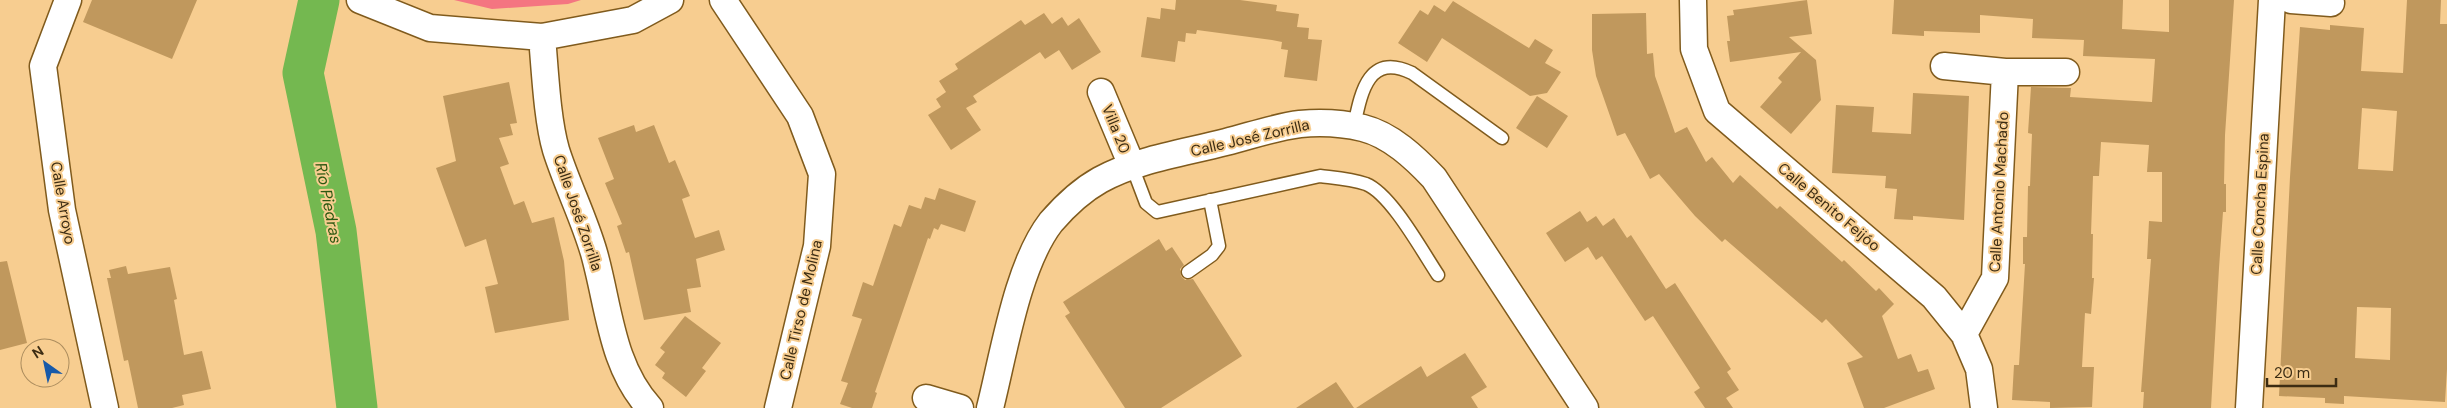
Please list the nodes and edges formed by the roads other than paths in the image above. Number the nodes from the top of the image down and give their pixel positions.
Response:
1 (68, 0) edge
2 (670, 0) edge
3 (722, 0) edge
4 (1693, 0) edge
5 (2272, 0) edge
6 (2291, 0) edge
7 (2331, 3) dead end
8 (370, 4) edge
9 (542, 37) junction
10 (1944, 66) dead end
11 (2005, 72) junction
12 (2066, 72) dead end
13 (1101, 92) dead end
14 (1354, 126) junction
15 (1502, 138) dead end
16 (1132, 166) junction
17 (1210, 200) junction
18 (1188, 272) dead end
19 (1438, 275) dead end
20 (1964, 334) junction
21 (926, 398) dead end
22 (105, 408) edge
23 (650, 408) edge
24 (778, 408) edge
25 (960, 408) edge
26 (990, 408) edge
27 (1585, 408) edge
28 (1984, 408) edge
29 (2249, 408) edge

1 - 22 street, Calle Arroyo
2 - 9 street
3 - 24 street, Calle Tirso de Molina
4 - 20 street, Calle Benito Feijóo
5 - 29 street, Calle Concha Espina
6 - 7 street
8 - 9 street
9 - 23 street, Calle José Zorrilla
10 - 11 street
11 - 12 street
11 - 20 street, Calle Antonio Machado
13 - 16 street, Villa 20
14 - 15 lane
14 - 16 street, Calle José Zorrilla
14 - 27 street, Calle José Zorrilla
16 - 17 lane
16 - 26 street, Calle José Zorrilla
17 - 18 lane
17 - 19 lane
20 - 28 street, Calle Benito Feijóo
21 - 25 street

